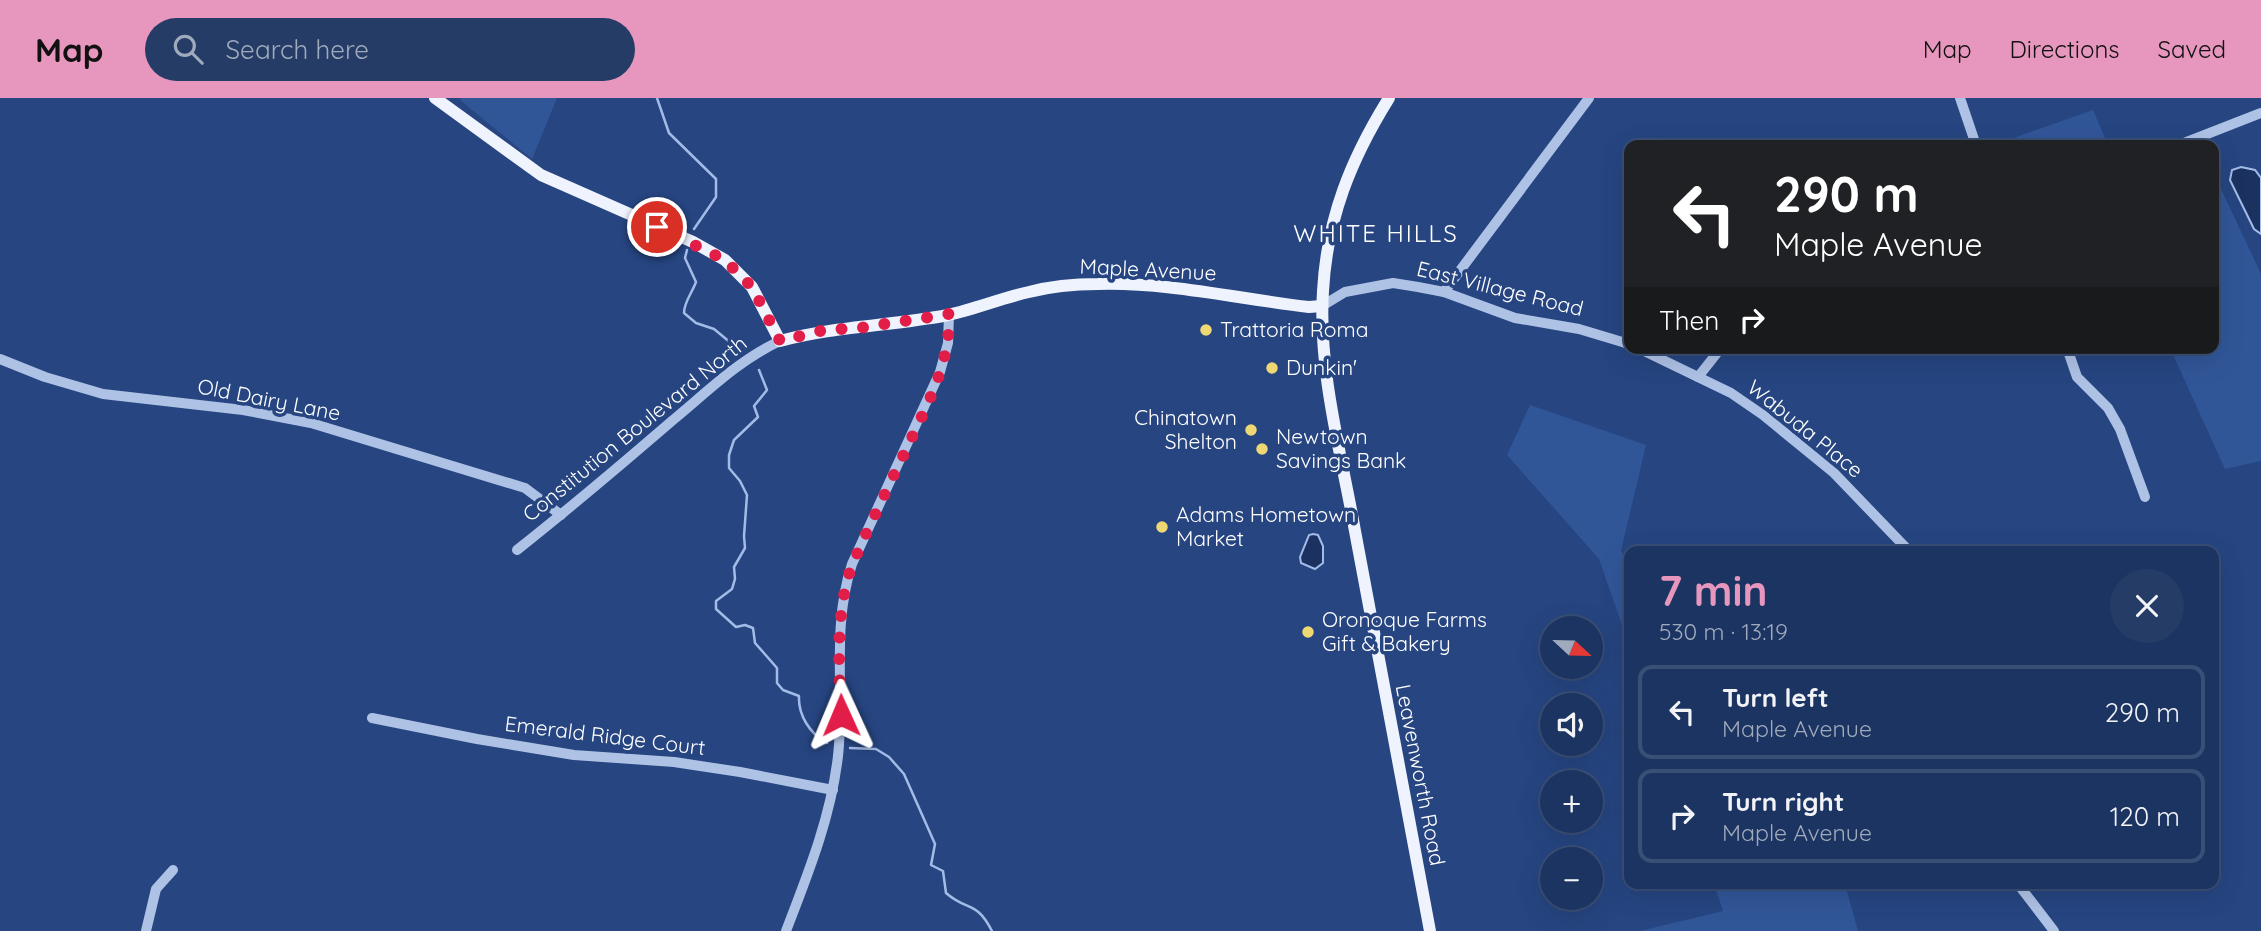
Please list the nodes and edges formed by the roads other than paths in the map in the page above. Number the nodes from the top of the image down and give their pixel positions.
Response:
1 (435, 98) edge
2 (1389, 98) edge
3 (1589, 98) edge
4 (1960, 98) edge
5 (2261, 113) edge
6 (1974, 140) edge
7 (2192, 140) edge
8 (1444, 292) junction
9 (1322, 306) junction
10 (949, 314) junction
11 (780, 341) junction
12 (1624, 342) edge
13 (1650, 354) edge
14 (1716, 354) edge
15 (2069, 354) edge
16 (0, 359) edge
17 (1698, 377) junction
18 (2145, 497) dead end
19 (561, 515) junction
20 (1904, 546) edge
21 (517, 550) dead end
22 (372, 718) dead end
23 (833, 790) junction
24 (173, 870) dead end
25 (2022, 889) edge
26 (146, 931) edge
27 (786, 931) edge
28 (1430, 931) edge
29 (2054, 931) edge

1 - 11 main road
2 - 9 main road, Leavenworth Road
3 - 8 street
4 - 6 street
5 - 7 street
8 - 9 street, East Village Road
8 - 12 street, East Village Road
9 - 10 main road, Maple Avenue
9 - 28 main road, Leavenworth Road
10 - 11 main road, Maple Avenue
10 - 23 street
11 - 19 street, Constitution Boulevard North
13 - 17 street
14 - 17 street
15 - 18 street
16 - 19 street, Old Dairy Lane
17 - 20 street, Wabuda Place
19 - 21 street, Constitution Boulevard North
22 - 23 street, Emerald Ridge Court
23 - 27 street
24 - 26 street
25 - 29 street

